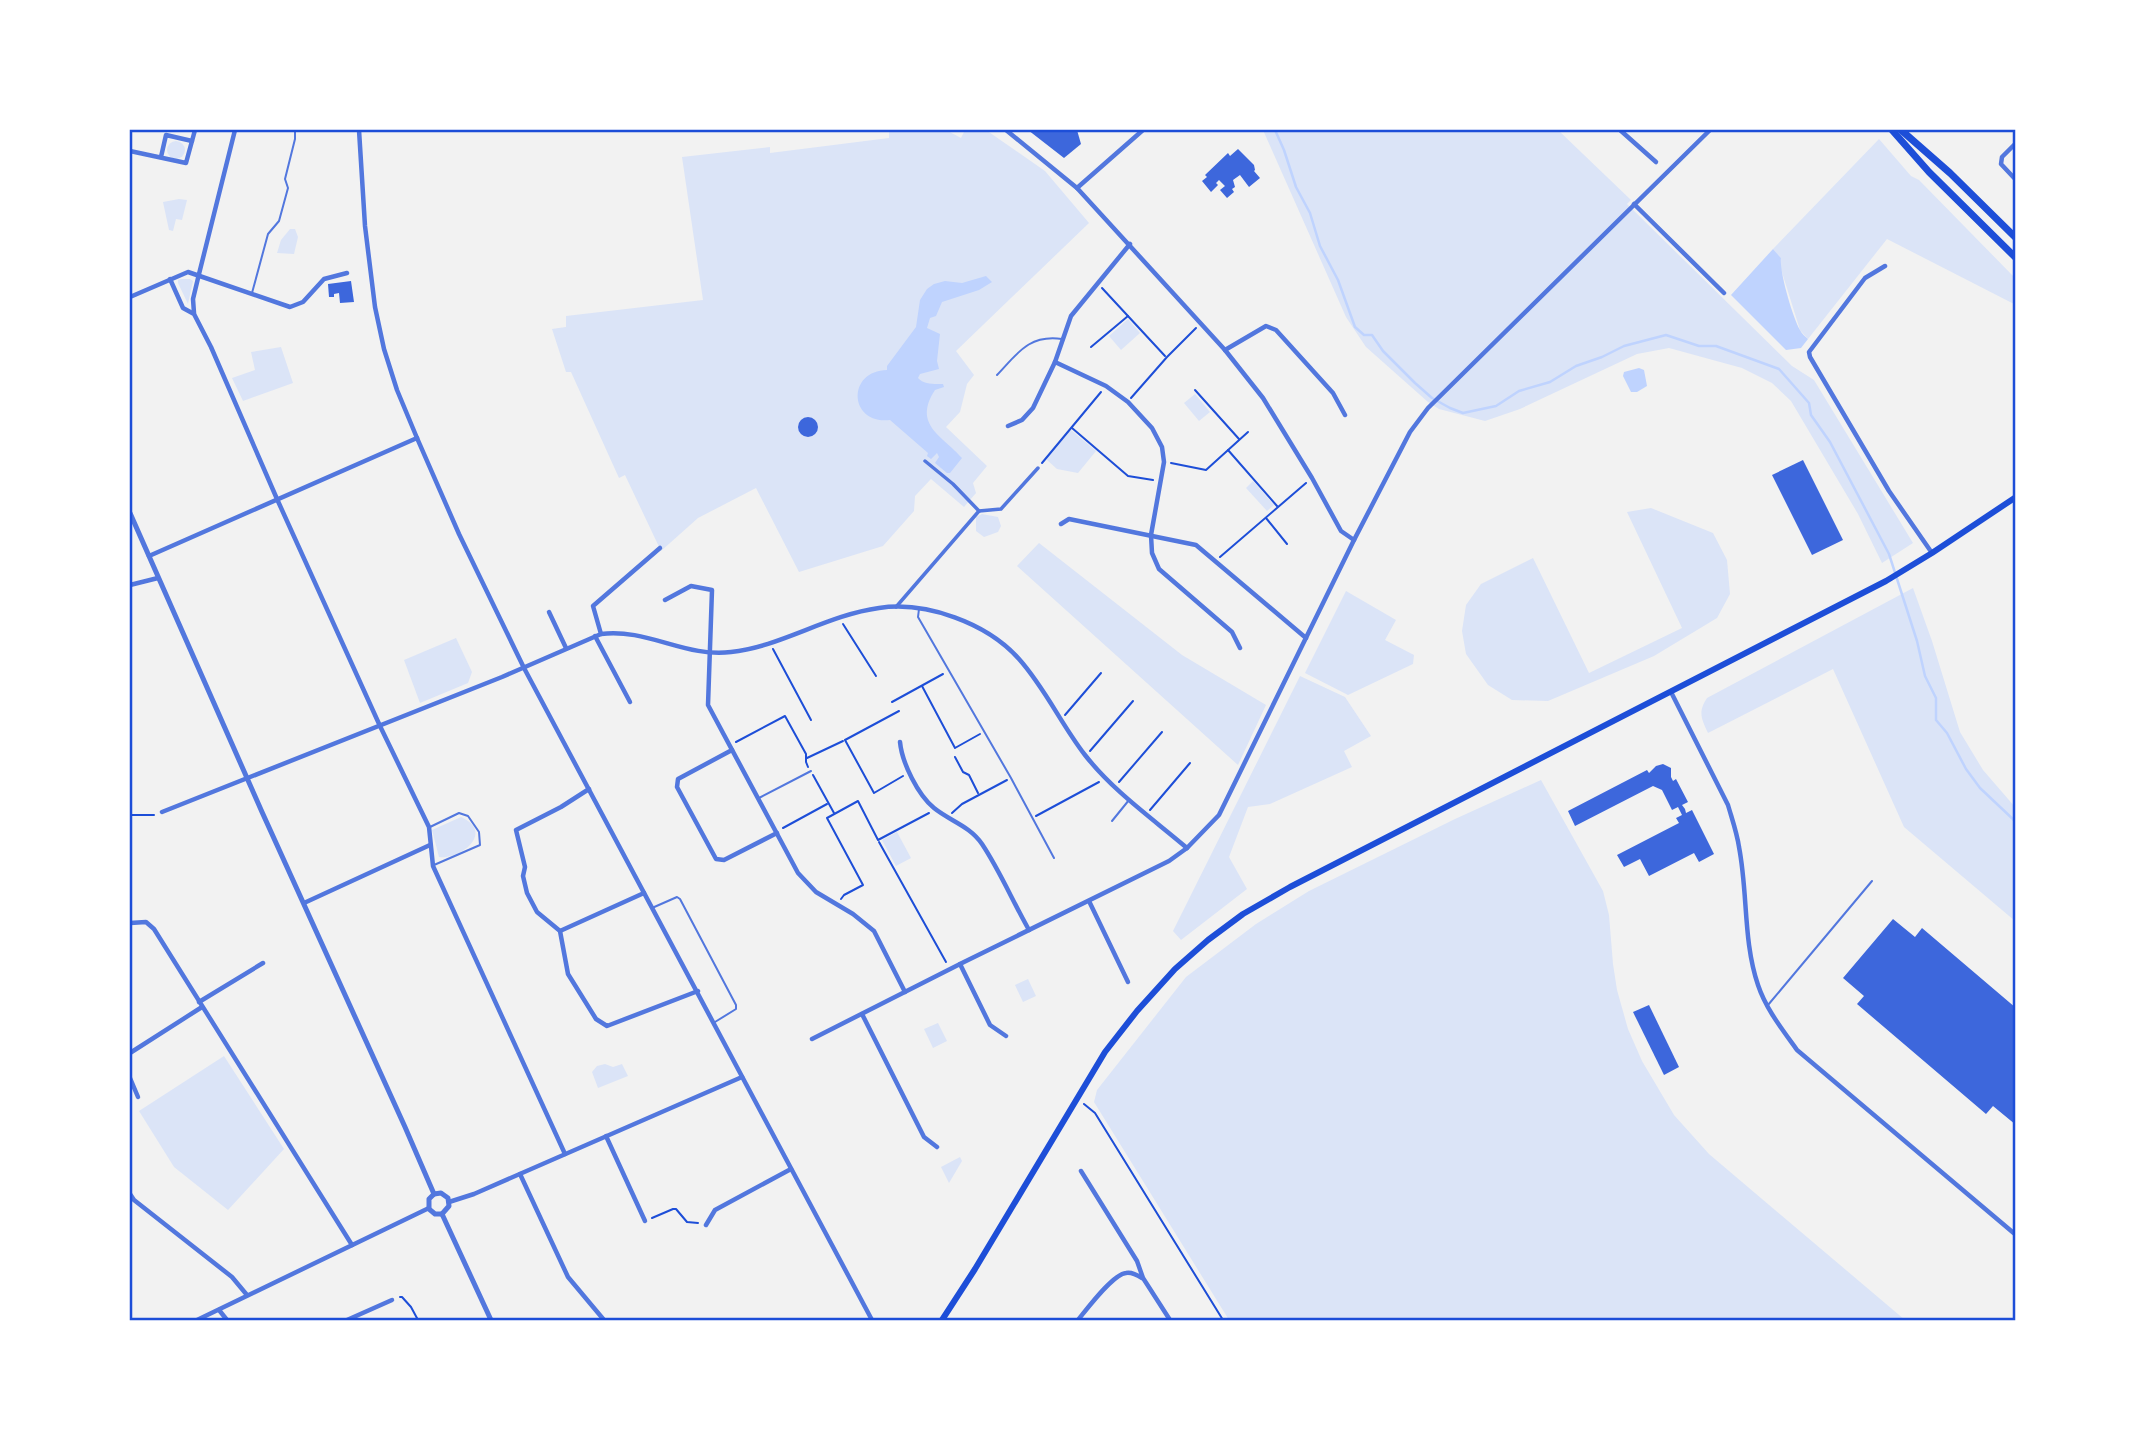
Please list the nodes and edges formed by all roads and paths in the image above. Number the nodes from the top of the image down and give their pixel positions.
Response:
1 (195, 130) edge
2 (235, 130) edge
3 (295, 130) edge
4 (359, 130) edge
5 (1006, 130) edge
6 (1143, 130) edge
7 (1620, 130) edge
8 (1707, 130) edge
9 (1892, 130) edge
10 (1901, 130) edge
11 (192, 141) junction
12 (2015, 143) edge
13 (130, 151) edge
14 (161, 157) junction
15 (1656, 162) dead end
16 (2015, 180) edge
17 (1077, 188) junction
18 (1634, 204) junction
19 (2015, 238) edge
20 (1130, 244) junction
21 (2015, 258) edge
22 (1885, 266) dead end
23 (347, 273) dead end
24 (199, 274) junction
25 (170, 279) junction
26 (1097, 282) junction
27 (1724, 293) dead end
28 (251, 294) junction
29 (130, 297) edge
30 (194, 314) junction
31 (1128, 315) junction
32 (1201, 324) junction
33 (1062, 339) junction
34 (1091, 347) dead end
35 (1225, 350) junction
36 (1167, 357) junction
37 (1055, 362) junction
38 (997, 375) dead end
39 (1107, 386) junction
40 (1195, 390) dead end
41 (1128, 402) junction
42 (1345, 415) dead end
43 (1008, 426) dead end
44 (1071, 427) junction
45 (1248, 432) dead end
46 (417, 438) junction
47 (1240, 440) junction
48 (1228, 450) junction
49 (925, 461) dead end
50 (1164, 462) junction
51 (1038, 468) joint
52 (1312, 478) junction
53 (1160, 482) junction
54 (2015, 497) edge
55 (277, 499) junction
56 (1278, 507) junction
57 (978, 511) junction
58 (130, 513) edge
59 (1265, 517) junction
60 (1061, 524) dead end
61 (1151, 535) junction
62 (1354, 540) junction
63 (1287, 544) dead end
64 (660, 548) dead end
65 (1932, 553) junction
66 (149, 556) junction
67 (1216, 560) junction
68 (158, 578) junction
69 (130, 585) edge
70 (665, 600) dead end
71 (896, 607) junction
72 (919, 608) junction
73 (549, 612) dead end
74 (839, 617) junction
75 (601, 634) junction
76 (594, 636) junction
77 (1306, 638) junction
78 (770, 642) junction
79 (566, 648) junction
80 (1240, 648) dead end
81 (709, 653) junction
82 (524, 668) junction
83 (949, 671) junction
84 (1101, 673) dead end
85 (876, 676) dead end
86 (922, 686) junction
87 (1671, 692) junction
88 (1133, 701) dead end
89 (630, 702) dead end
90 (892, 702) dead end
91 (898, 711) dead end
92 (811, 720) dead end
93 (1060, 720) junction
94 (380, 726) junction
95 (984, 732) junction
96 (1162, 732) dead end
97 (845, 740) junction
98 (900, 742) dead end
99 (731, 748) junction
100 (1086, 756) junction
101 (955, 757) dead end
102 (806, 759) junction
103 (1190, 764) dead end
104 (811, 771) junction
105 (910, 772) junction
106 (1011, 778) junction
107 (1105, 778) junction
108 (247, 779) junction
109 (1115, 786) junction
110 (589, 789) junction
111 (979, 794) junction
112 (758, 799) junction
113 (1130, 799) junction
114 (828, 804) junction
115 (936, 810) junction
116 (162, 812) joint
117 (834, 814) junction
118 (1147, 814) junction
119 (130, 815) edge
120 (949, 817) junction
121 (1032, 818) junction
122 (1112, 821) dead end
123 (429, 827) junction
124 (776, 833) junction
125 (878, 840) junction
126 (430, 845) junction
127 (1187, 848) junction
128 (1054, 858) dead end
129 (433, 866) junction
130 (1872, 881) dead end
131 (644, 894) junction
132 (1089, 901) junction
133 (304, 904) junction
134 (838, 904) junction
135 (652, 908) junction
136 (130, 923) edge
137 (1029, 930) junction
138 (560, 931) junction
139 (263, 963) dead end
140 (960, 964) junction
141 (950, 969) junction
142 (1128, 982) dead end
143 (698, 991) junction
144 (905, 992) junction
145 (200, 1004) junction
146 (1767, 1006) junction
147 (862, 1014) junction
148 (715, 1022) junction
149 (1006, 1036) dead end
150 (812, 1040) dead end
151 (130, 1053) edge
152 (742, 1077) junction
153 (130, 1078) edge
154 (138, 1097) dead end
155 (1084, 1104) dead end
156 (606, 1136) junction
157 (937, 1147) dead end
158 (565, 1154) junction
159 (791, 1169) junction
160 (1081, 1171) dead end
161 (520, 1174) junction
162 (130, 1194) edge
163 (434, 1194) junction
164 (132, 1201) edge
165 (449, 1202) junction
166 (429, 1208) junction
167 (442, 1214) junction
168 (645, 1221) joint
169 (706, 1225) joint
170 (2015, 1235) edge
171 (352, 1245) junction
172 (1143, 1278) junction
173 (247, 1296) junction
174 (392, 1300) joint
175 (219, 1310) junction
176 (871, 1320) edge
177 (197, 1321) edge
178 (227, 1321) edge
179 (348, 1321) edge
180 (418, 1321) edge
181 (491, 1321) edge
182 (604, 1321) edge
183 (942, 1321) edge
184 (1079, 1321) edge
185 (1170, 1321) edge
186 (1223, 1321) edge

1 - 11 street
2 - 24 street
3 - 28 lane
4 - 46 street
5 - 17 street
6 - 17 street
7 - 15 street
8 - 18 street
9 - 21 main road
10 - 19 main road
11 - 14 street
11 - 14 street
12 - 16 street
13 - 14 street
17 - 20 street
18 - 27 street
18 - 62 street
20 - 26 street
20 - 32 street
22 - 65 street
23 - 28 street
24 - 25 street
24 - 28 street
24 - 30 street
25 - 29 street
25 - 30 street
26 - 31 path
26 - 33 street
30 - 55 street
31 - 34 path
31 - 36 path
32 - 35 street
32 - 36 path
33 - 37 street
33 - 38 lane
35 - 42 street
35 - 52 street
36 - 41 path
37 - 39 street
37 - 43 street
39 - 41 street
39 - 44 path
40 - 47 path
41 - 50 street
44 - 51 path
44 - 53 path
45 - 47 path
46 - 55 street
46 - 82 street
47 - 48 path
48 - 50 path
48 - 56 path
49 - 57 street
50 - 53 street
51 - 57 street
52 - 56 path
52 - 62 street
53 - 61 street
54 - 65 main road
55 - 66 street
55 - 94 street
56 - 59 path
57 - 71 street
58 - 66 street
59 - 63 path
59 - 67 path
60 - 61 street
61 - 67 street
61 - 80 street
62 - 77 street
64 - 75 street
65 - 87 main road
66 - 68 street
67 - 77 street
68 - 69 street
68 - 108 street
70 - 81 street
71 - 72 street
71 - 74 street
72 - 83 lane
72 - 93 street
73 - 79 street
74 - 78 street
74 - 85 path
75 - 76 street
75 - 81 street
76 - 79 street
76 - 89 street
77 - 127 street
78 - 81 street
78 - 92 path
79 - 82 street
81 - 99 street
82 - 94 street
82 - 110 street
83 - 86 path
83 - 95 lane
84 - 93 path
86 - 90 path
86 - 95 path
87 - 146 street
87 - 183 main road
88 - 100 path
91 - 97 path
93 - 100 street
94 - 108 street
94 - 123 street
95 - 106 lane
96 - 109 path
97 - 102 path
97 - 105 path
98 - 105 street
99 - 102 path
99 - 112 street
99 - 124 street
100 - 107 street
101 - 111 path
102 - 104 path
103 - 118 path
104 - 112 lane
104 - 114 path
105 - 115 street
106 - 111 path
106 - 121 lane
107 - 109 street
107 - 121 path
108 - 116 street
108 - 133 street
109 - 113 street
110 - 131 street
110 - 138 street
111 - 120 path
112 - 124 street
113 - 118 street
113 - 122 lane
114 - 117 path
114 - 124 path
115 - 120 street
115 - 125 path
116 - 119 path
117 - 125 path
117 - 134 path
118 - 127 street
120 - 137 street
121 - 128 lane
123 - 126 street
123 - 129 lane
124 - 134 street
125 - 141 path
126 - 129 street
126 - 133 street
127 - 132 street
129 - 158 street
130 - 146 lane
131 - 135 street
131 - 138 street
132 - 137 street
132 - 142 street
133 - 163 street
134 - 144 street
135 - 143 street
135 - 148 lane
136 - 145 street
137 - 140 street
138 - 143 street
139 - 145 street
140 - 141 street
140 - 149 street
141 - 144 street
143 - 148 street
144 - 147 street
145 - 151 street
145 - 171 street
146 - 170 street
147 - 150 street
147 - 157 street
148 - 152 street
152 - 156 street
152 - 159 street
153 - 154 street
155 - 186 path
156 - 158 street
156 - 168 street
158 - 161 street
159 - 169 street
159 - 176 street
160 - 172 street
161 - 165 street
161 - 182 street
162 - 164 street
163 - 165 street
163 - 166 street
164 - 173 street
165 - 167 street
166 - 167 street
166 - 171 street
167 - 181 street
168 - 169 path
171 - 173 street
172 - 184 street
172 - 185 street
173 - 175 street
174 - 179 street
174 - 180 path
175 - 177 street
175 - 178 street

